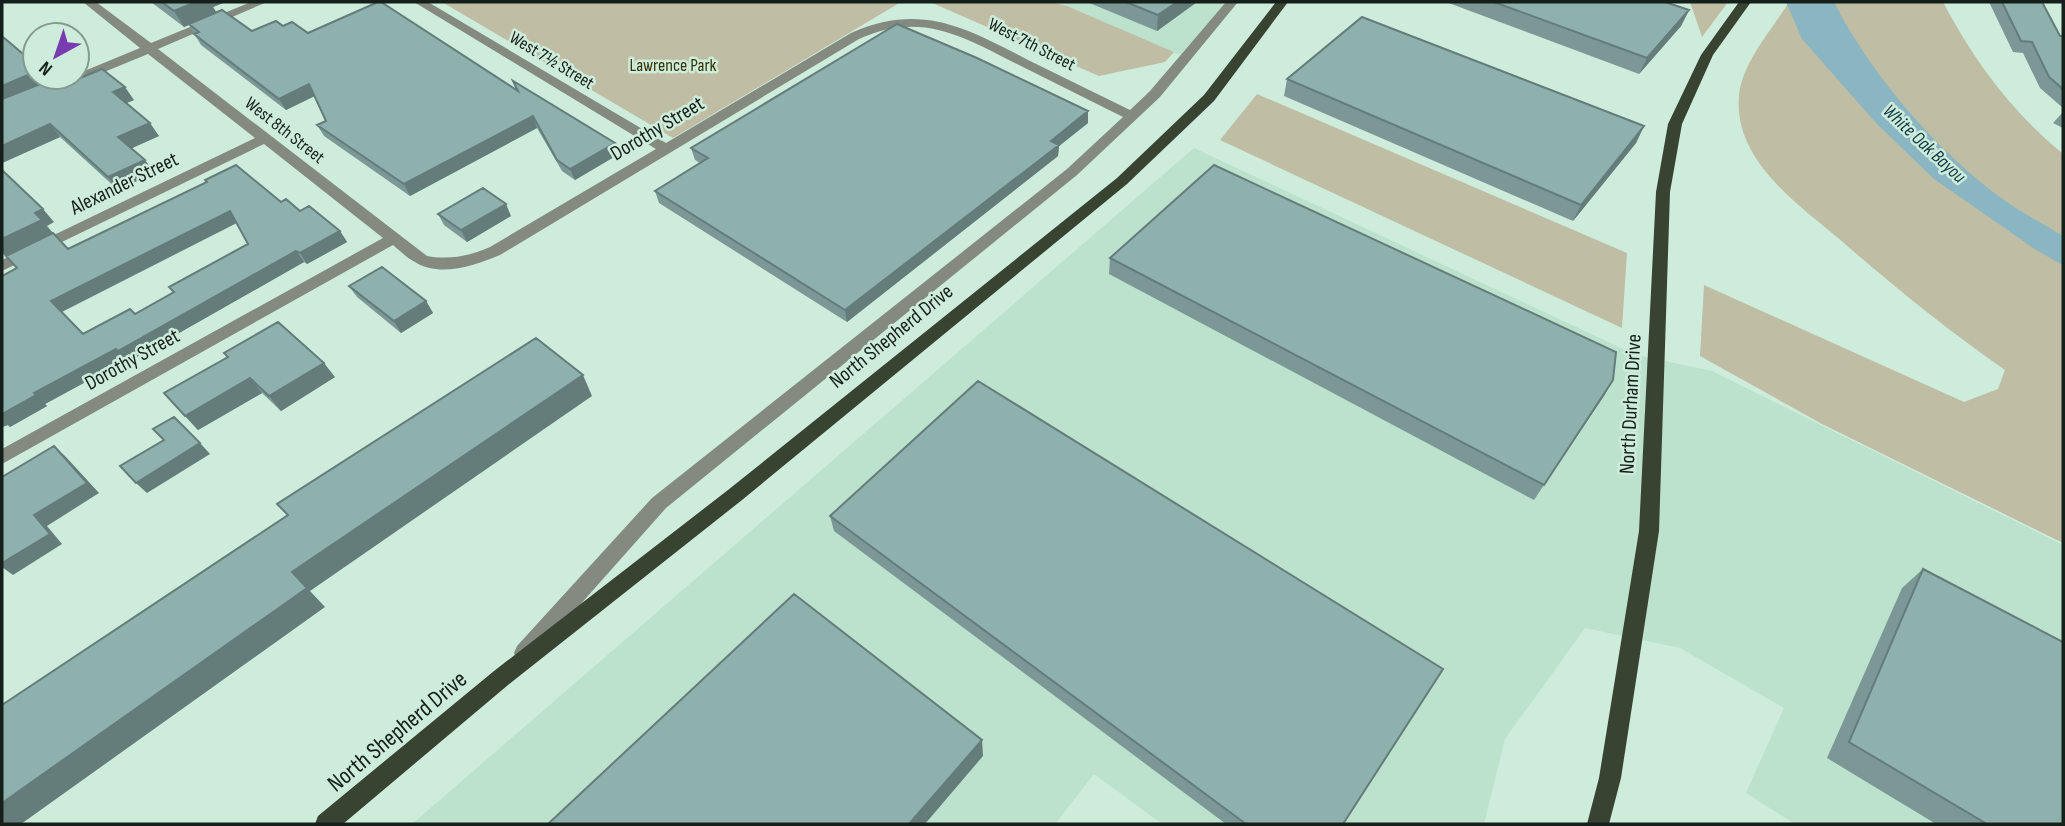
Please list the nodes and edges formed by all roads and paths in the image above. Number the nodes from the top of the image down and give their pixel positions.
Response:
1 (89, 2) edge
2 (261, 2) edge
3 (420, 2) edge
4 (1233, 2) edge
5 (1282, 2) edge
6 (1745, 2) edge
7 (870, 28) joint
8 (149, 48) junction
9 (2, 110) edge
10 (1130, 116) junction
11 (264, 139) junction
12 (667, 149) junction
13 (394, 238) junction
14 (466, 263) joint
15 (2, 266) edge
16 (2, 457) edge
17 (501, 678) junction
18 (326, 824) edge
19 (1598, 824) edge

1 - 8 street, West 8th Street
2 - 8 street
3 - 12 street, West 7½ Street
4 - 10 street, North Shepherd Drive
5 - 17 main road, North Shepherd Drive
6 - 19 main road, North Durham Drive
7 - 10 street, West 7th Street
7 - 12 street, Dorothy Street
8 - 9 street
8 - 11 street, West 8th Street
10 - 17 street, North Shepherd Drive
11 - 13 street, West 8th Street
11 - 15 street, Alexander Street
12 - 14 street, Dorothy Street
13 - 14 street, West 8th Street
13 - 16 street, Dorothy Street
17 - 18 main road, North Shepherd Drive

